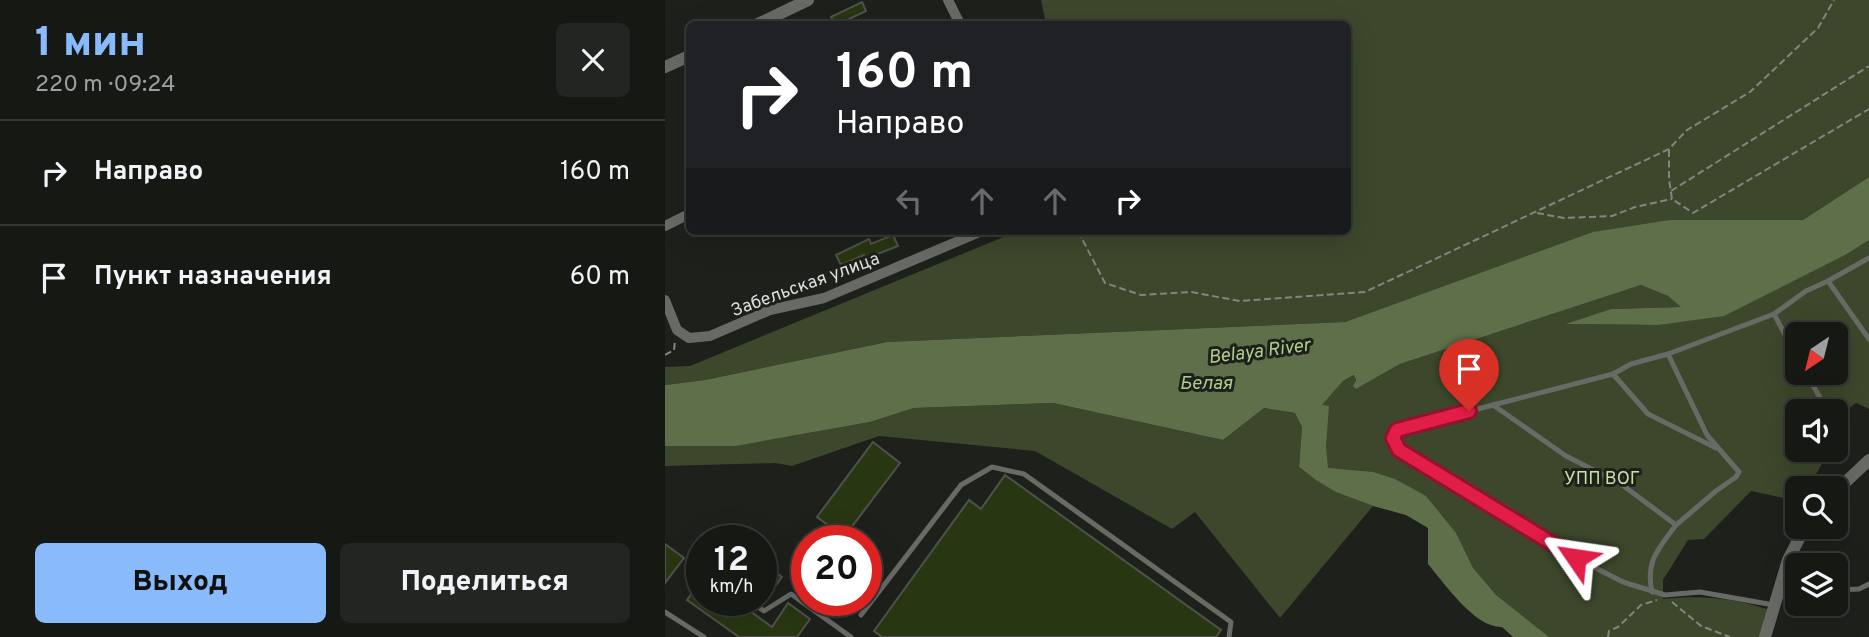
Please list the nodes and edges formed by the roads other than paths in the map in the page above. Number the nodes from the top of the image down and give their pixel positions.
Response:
1 (808, 0) edge
2 (948, 0) edge
3 (764, 21) edge
4 (958, 21) edge
5 (686, 57) edge
6 (665, 67) edge
7 (686, 216) edge
8 (665, 226) edge
9 (973, 235) edge
10 (1869, 258) edge
11 (1828, 281) junction
12 (665, 300) edge
13 (1774, 314) junction
14 (1785, 335) edge
15 (1869, 339) edge
16 (1668, 354) junction
17 (1613, 374) junction
18 (1493, 405) junction
19 (1717, 449) junction
20 (1869, 460) edge
21 (1848, 480) edge
22 (1676, 524) junction
23 (1799, 539) edge
24 (1869, 584) edge
25 (882, 588) edge
26 (1848, 589) edge
27 (1778, 590) junction
28 (1785, 590) edge
29 (1652, 592) junction
30 (777, 603) edge
31 (1774, 605) junction
32 (668, 613) edge
33 (665, 620) edge
34 (704, 637) edge
35 (851, 637) edge
36 (1229, 637) edge
37 (1765, 637) edge

1 - 3 street
2 - 4 street
5 - 6 street
7 - 8 street
9 - 12 street, Забельская улица
10 - 11 lane
11 - 13 lane
11 - 15 lane
13 - 14 lane
13 - 16 lane
16 - 17 lane
16 - 19 lane
17 - 18 lane
17 - 19 lane
18 - 22 lane
18 - 29 lane
19 - 22 lane
20 - 21 street
22 - 29 lane
23 - 27 street
24 - 26 lane
25 - 36 lane
27 - 28 lane
27 - 31 street
29 - 31 lane
30 - 35 lane
31 - 37 street
32 - 33 lane
32 - 34 lane

